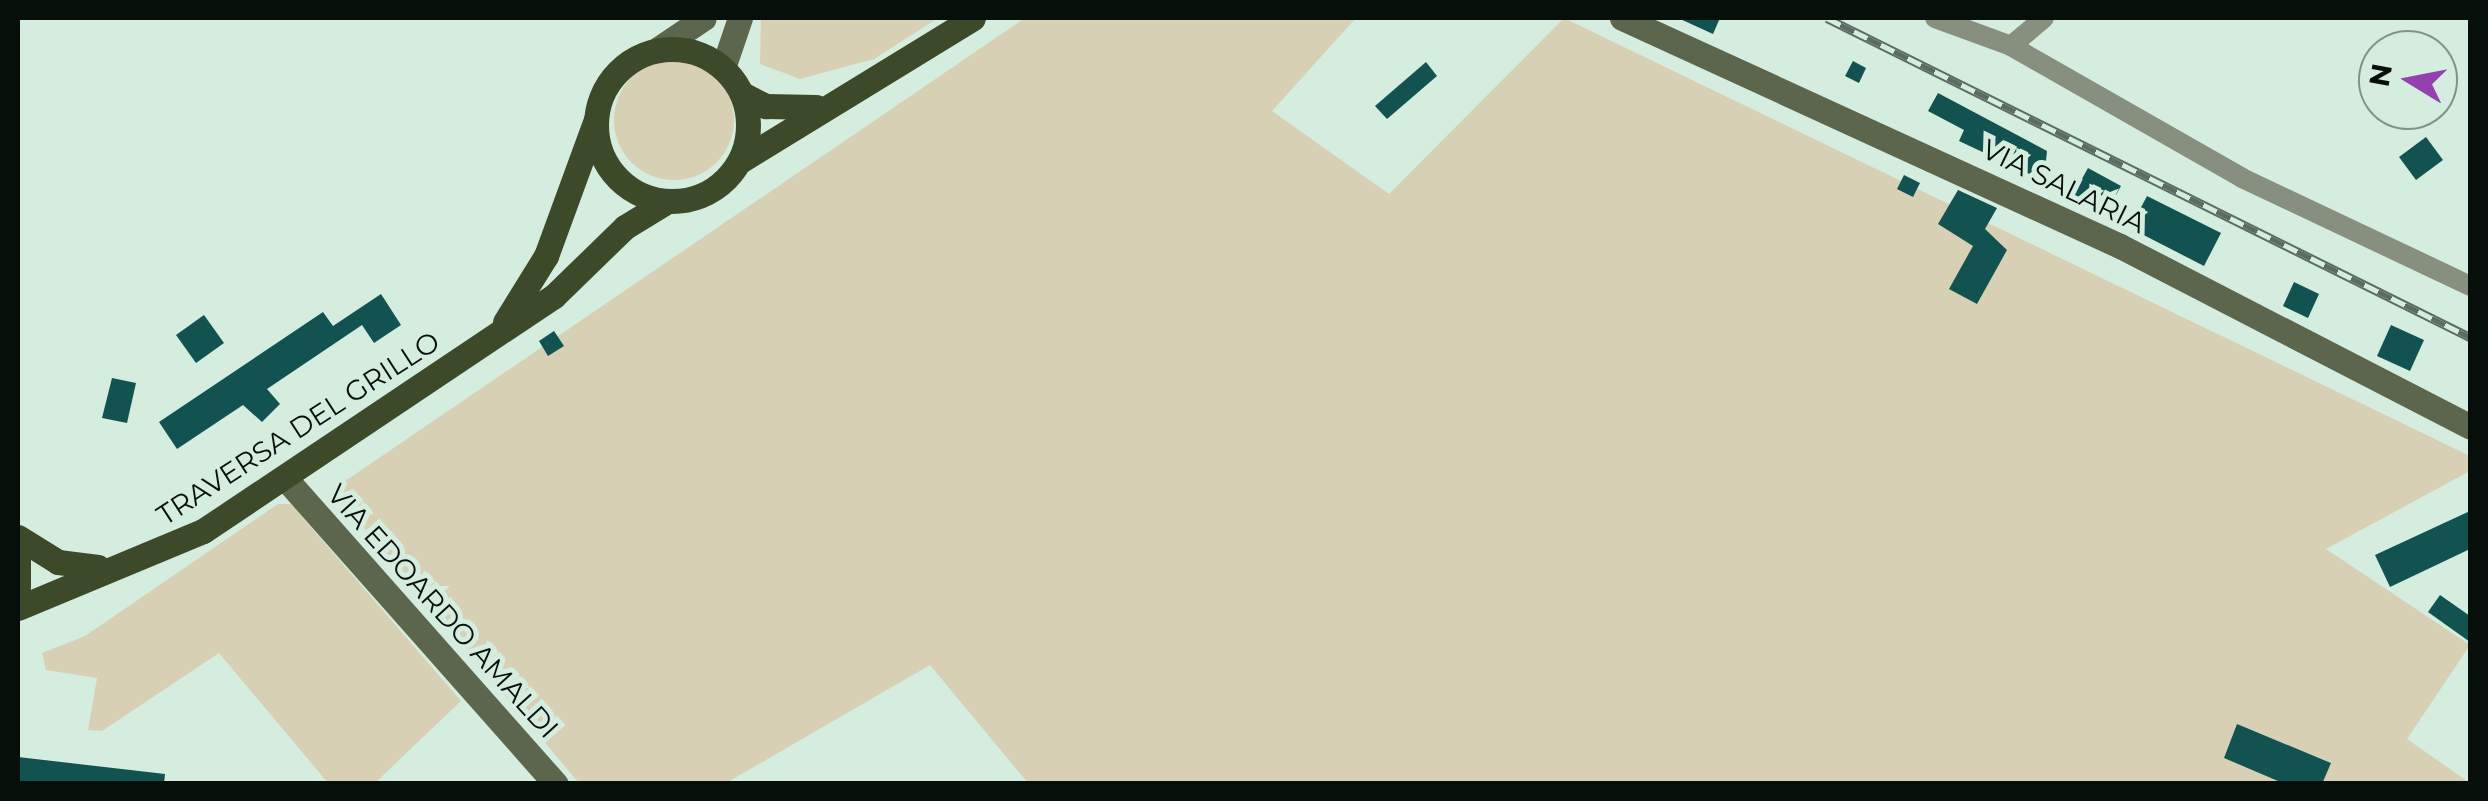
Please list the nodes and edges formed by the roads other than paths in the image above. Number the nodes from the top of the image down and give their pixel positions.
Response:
1 (704, 18) edge
2 (740, 18) edge
3 (973, 18) edge
4 (1622, 18) edge
5 (1935, 18) edge
6 (2044, 18) edge
7 (2011, 46) junction
8 (658, 49) junction
9 (723, 68) junction
10 (742, 94) junction
11 (841, 104) junction
12 (595, 122) junction
13 (739, 162) junction
14 (666, 202) junction
15 (2470, 286) edge
16 (496, 334) junction
17 (2470, 427) edge
18 (284, 478) junction
19 (18, 536) edge
20 (18, 550) edge
21 (113, 566) junction
22 (18, 587) edge
23 (18, 608) edge
24 (556, 784) edge

1 - 8 main road
2 - 9 main road
3 - 11 main road
4 - 17 main road, VIA SALARIA
5 - 7 street
6 - 7 street
7 - 15 street
8 - 9 main road
8 - 12 main road
9 - 10 main road
10 - 11 main road
10 - 13 main road
11 - 13 main road
12 - 14 main road
12 - 16 main road, TRAVERSA DEL GRILLO
13 - 14 main road
14 - 16 main road, TRAVERSA DEL GRILLO
16 - 18 main road, TRAVERSA DEL GRILLO
18 - 21 main road, TRAVERSA DEL GRILLO
18 - 24 main road, VIA EDOARDO AMALDI
19 - 21 main road
20 - 22 main road
21 - 23 main road, TRAVERSA DEL GRILLO

